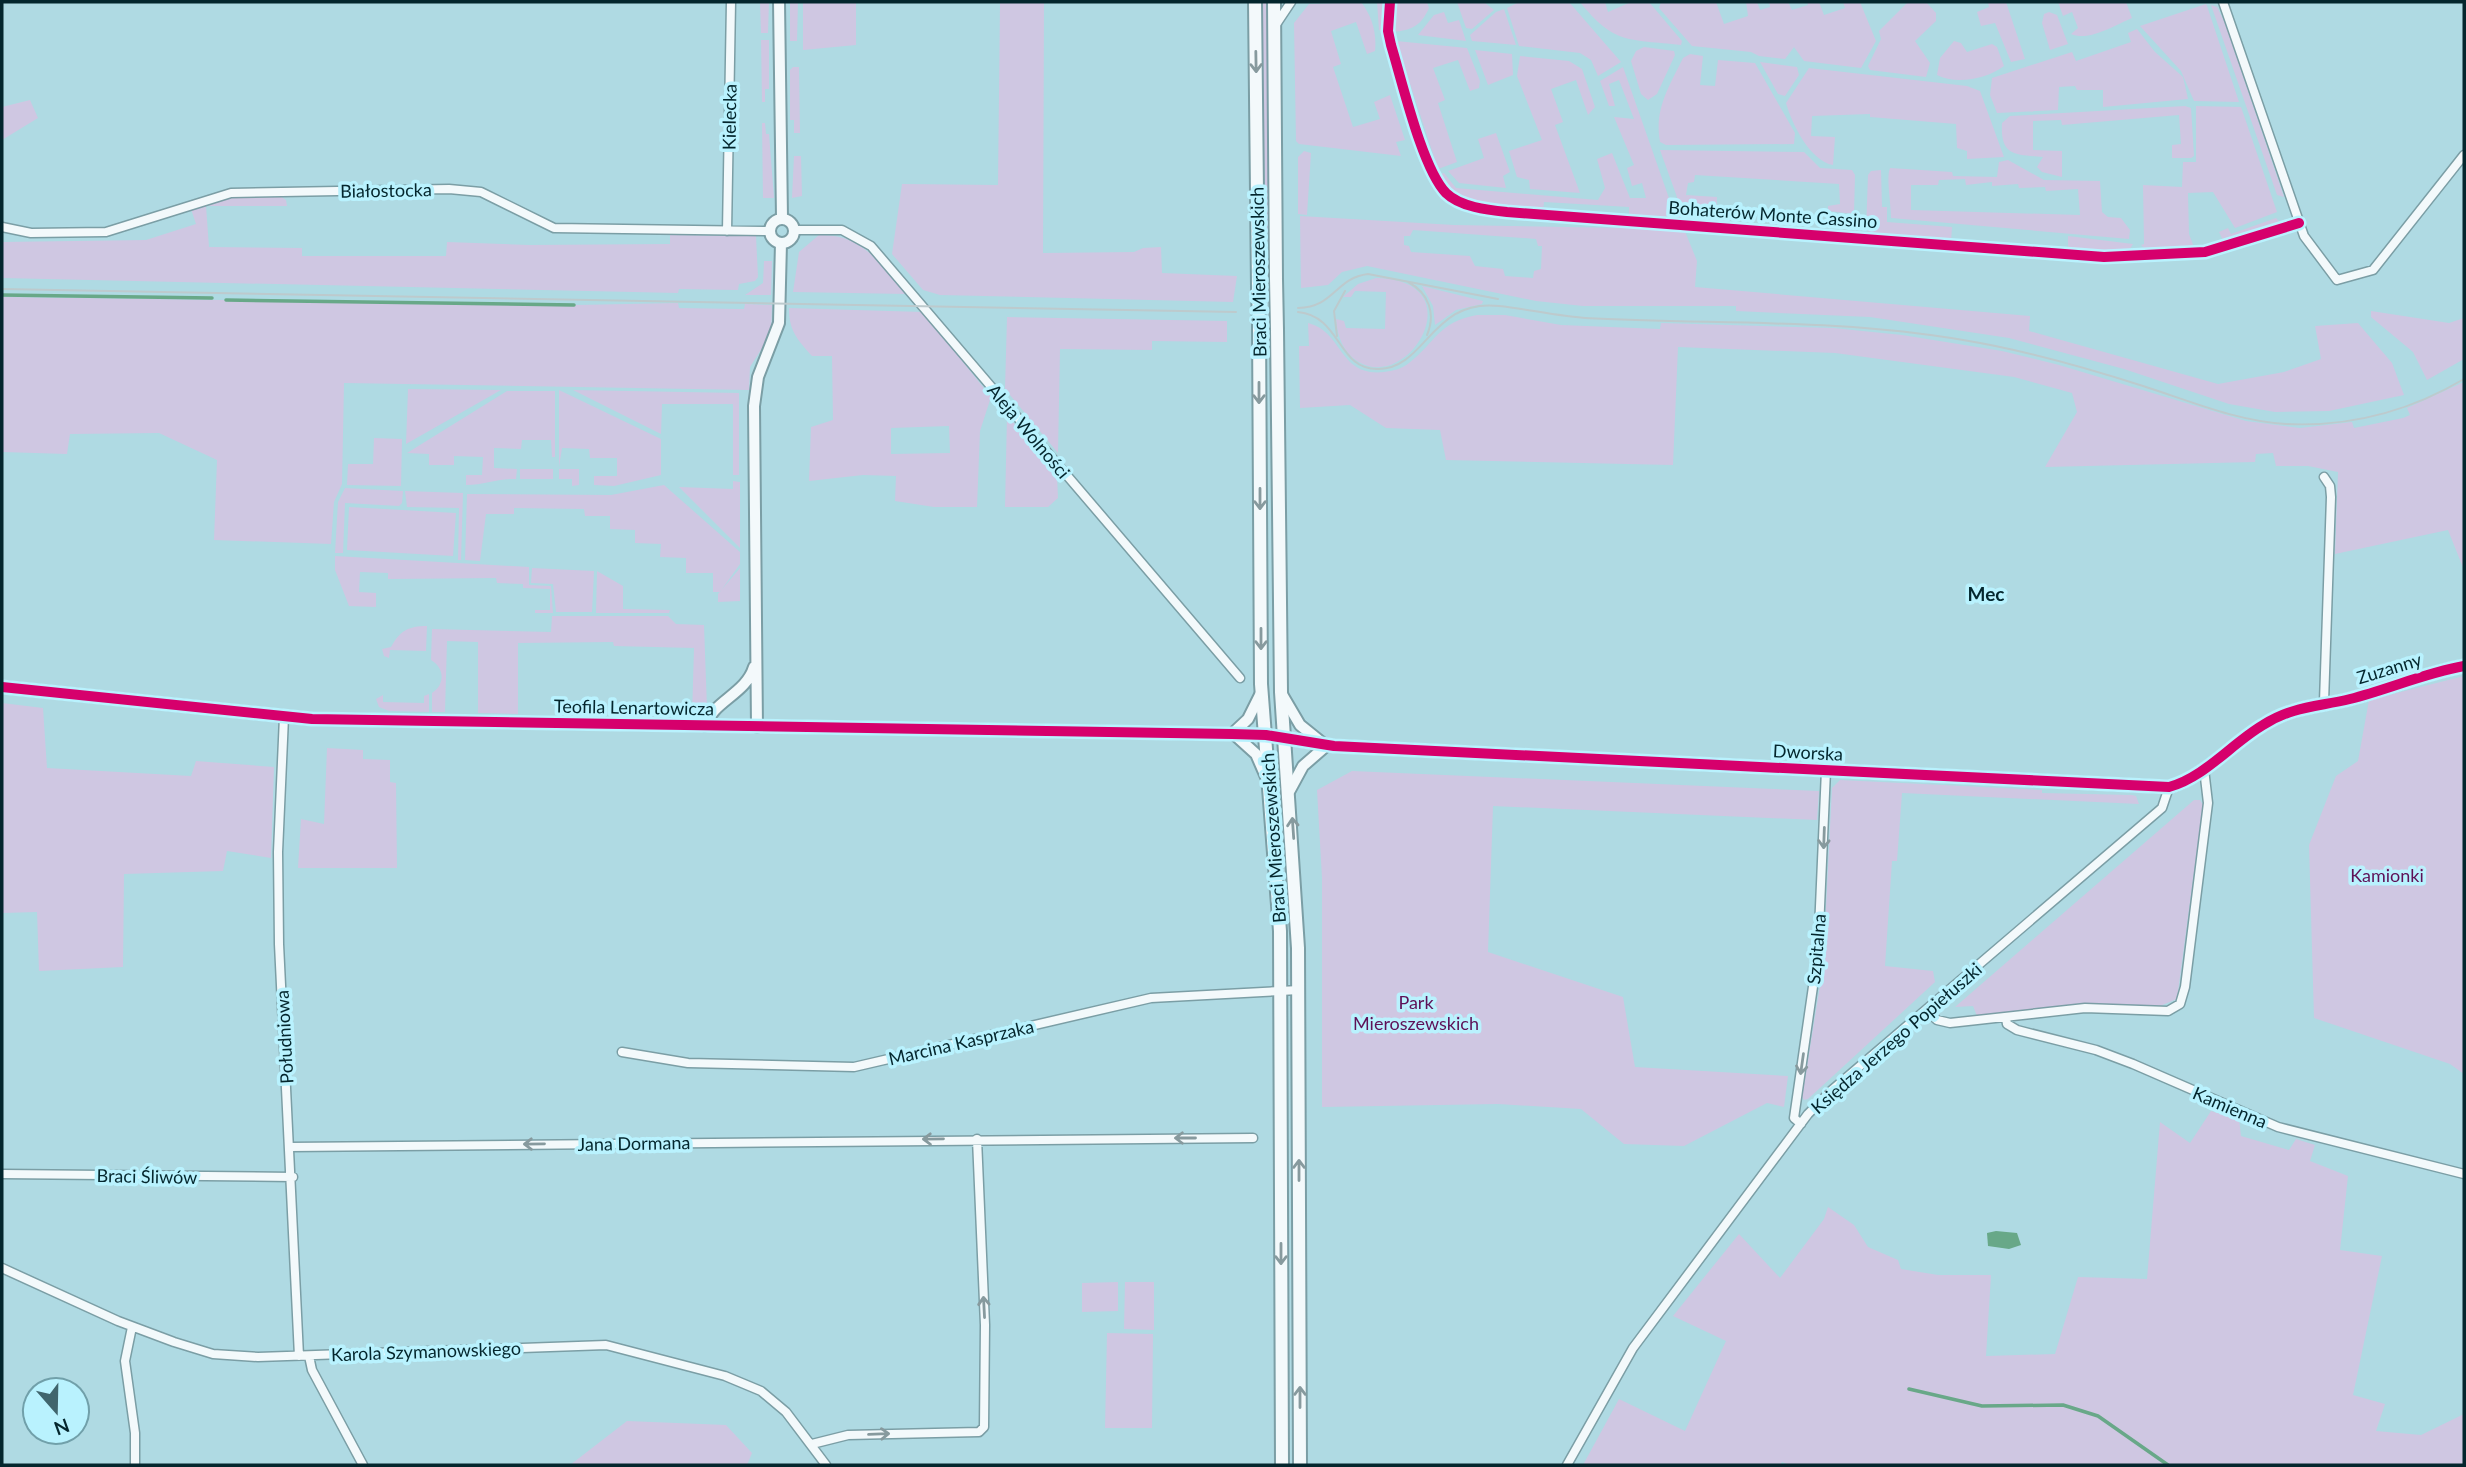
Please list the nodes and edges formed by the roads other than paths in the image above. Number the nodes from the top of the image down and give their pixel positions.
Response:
1 (731, 2) edge
2 (779, 2) edge
3 (1255, 2) edge
4 (1274, 2) edge
5 (1291, 2) edge
6 (1390, 2) edge
7 (2222, 2) edge
8 (1274, 33) junction
9 (2464, 155) edge
10 (782, 218) junction
11 (2299, 223) junction
12 (2, 227) edge
13 (794, 230) junction
14 (727, 231) junction
15 (770, 231) junction
16 (781, 243) junction
17 (1258, 260) junction
18 (1276, 261) junction
19 (2325, 477) dead end
20 (756, 656) junction
21 (2464, 666) edge
22 (1240, 678) dead end
23 (2, 687) edge
24 (1281, 692) junction
25 (1261, 693) junction
26 (2324, 702) junction
27 (284, 717) junction
28 (705, 726) junction
29 (757, 727) junction
30 (1232, 734) junction
31 (1266, 735) junction
32 (1285, 739) junction
33 (1326, 746) junction
34 (2204, 769) junction
35 (1826, 770) junction
36 (2169, 787) junction
37 (1290, 790) junction
38 (1272, 792) junction
39 (1279, 990) junction
40 (1298, 990) junction
41 (1926, 1010) junction
42 (2006, 1018) junction
43 (622, 1052) dead end
44 (1801, 1124) junction
45 (1253, 1138) dead end
46 (977, 1139) junction
47 (290, 1147) junction
48 (2, 1174) edge
49 (2464, 1174) edge
50 (293, 1177) junction
51 (2, 1268) edge
52 (132, 1327) junction
53 (299, 1356) junction
54 (309, 1356) junction
55 (812, 1444) junction
56 (135, 1465) edge
57 (363, 1465) edge
58 (826, 1465) edge
59 (1282, 1465) edge
60 (1300, 1465) edge
61 (1567, 1465) edge

1 - 14 street, Kielecka
2 - 10 street
3 -> 17 main road, Braci Mieroszewskich
4 - 8 main road, Braci Mieroszewskich
5 - 8 street
6 - 11 street, Bohaterów Monte Cassino
7 - 11 street
8 - 18 main road, Braci Mieroszewskich
9 - 11 street
10 - 13 street
10 - 15 street
12 - 14 street, Białostocka
13 - 16 street
13 - 22 street, Aleja Wolności
14 - 15 street, Białostocka
15 - 16 street
16 - 20 street
17 - 18 main road
17 -> 25 main road, Braci Mieroszewskich, bridge
18 - 24 main road, Braci Mieroszewskich, bridge
19 - 26 street
20 - 28 street
20 - 29 street
21 - 26 street, Zuzanny
23 - 27 street, Teofila Lenartowicza
24 - 32 main road, Braci Mieroszewskich
24 - 33 street
25 - 30 street
25 - 31 main road, Braci Mieroszewskich
26 - 34 street, Dworska
27 - 28 street, Teofila Lenartowicza
27 - 47 street, Południowa
28 - 29 street, Teofila Lenartowicza
29 - 30 street, Teofila Lenartowicza
30 - 31 street, Teofila Lenartowicza
30 - 38 street
31 - 32 street, Dworska
31 - 38 main road, Braci Mieroszewskich
32 - 33 street, Dworska
32 - 37 main road, Braci Mieroszewskich
33 - 35 street, Dworska
33 - 37 street
34 - 36 street, Dworska
34 - 42 street
35 - 36 street, Dworska
35 -> 44 street, Szpitalna
36 - 41 street, Księdza Jerzego Popiełuszki
40 -> 37 main road, Braci Mieroszewskich
38 - 39 main road, Braci Mieroszewskich
39 - 40 street, Marcina Kasprzaka
39 - 43 street, Marcina Kasprzaka
39 -> 59 main road, Braci Mieroszewskich
60 -> 40 main road, Braci Mieroszewskich
41 - 42 street
41 - 44 street, Księdza Jerzego Popiełuszki
42 - 49 street, Kamienna
44 - 61 street, Księdza Jerzego Popiełuszki
45 -> 46 street, Jana Dormana
46 -> 47 street, Jana Dormana
55 -> 46 street
47 - 50 street, Południowa
48 - 50 street, Braci Śliwów
50 - 53 street, Południowa
51 - 52 street, Karola Szymanowskiego
52 - 53 street, Karola Szymanowskiego
52 - 56 street
53 - 54 street, Karola Szymanowskiego
54 - 55 street, Karola Szymanowskiego
54 - 57 street
55 - 58 street, Karola Szymanowskiego

